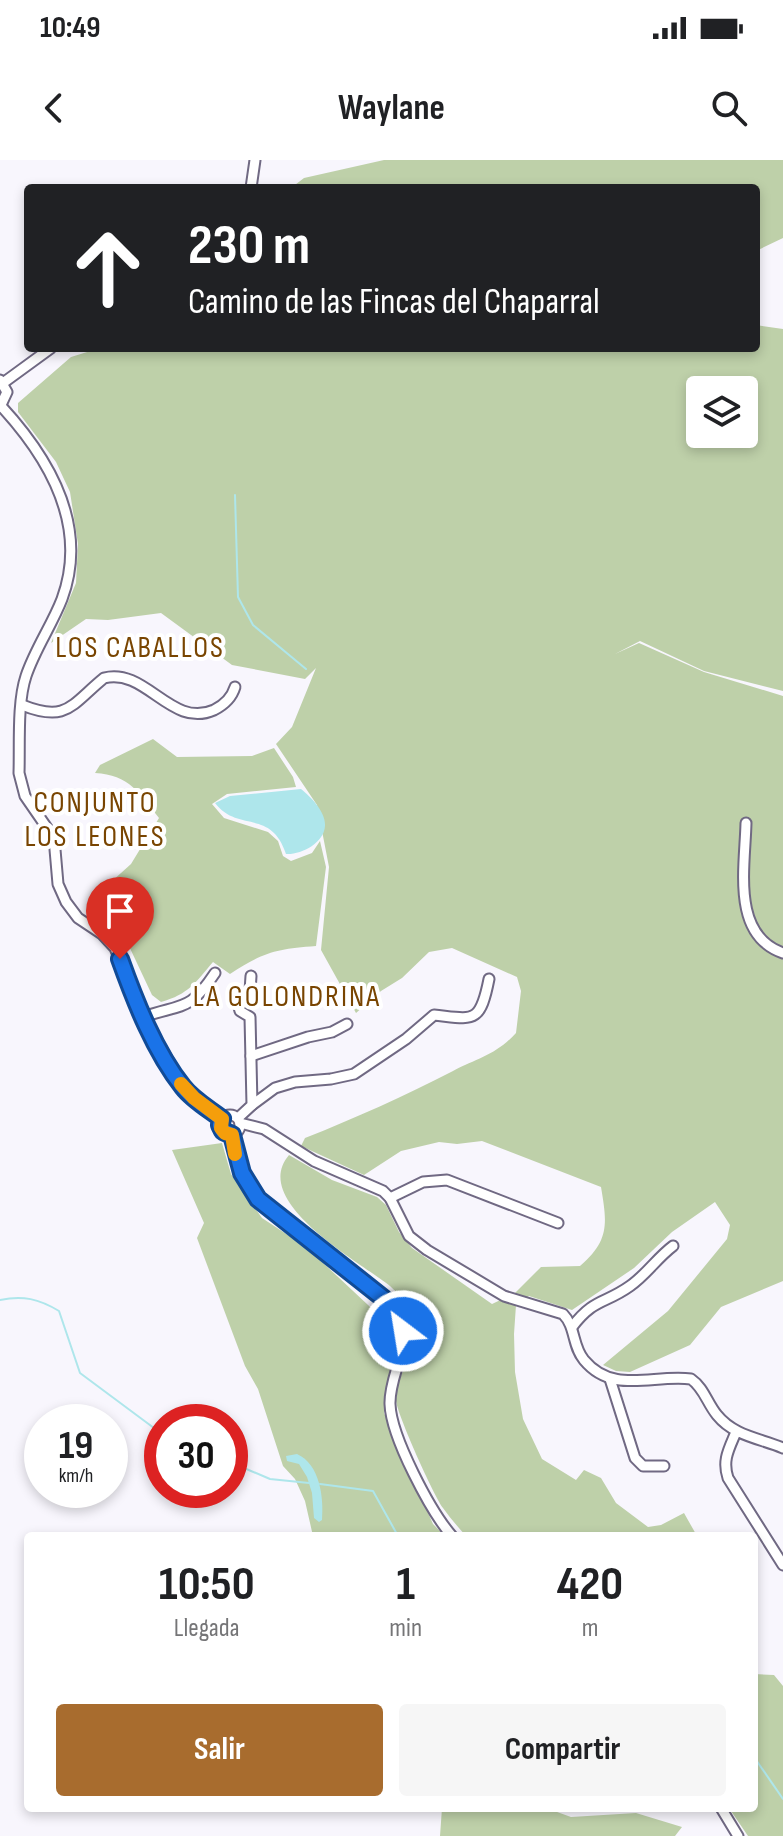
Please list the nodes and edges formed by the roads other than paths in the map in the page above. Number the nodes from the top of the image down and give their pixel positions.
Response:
1 (255, 160) edge
2 (252, 184) edge
3 (45, 352) edge
4 (2, 381) edge
5 (0, 406) edge
6 (235, 687) dead end
7 (22, 705) junction
8 (746, 823) dead end
9 (783, 953) edge
10 (215, 973) dead end
11 (251, 976) dead end
12 (489, 979) dead end
13 (143, 1017) junction
14 (347, 1024) dead end
15 (251, 1056) junction
16 (252, 1105) junction
17 (222, 1119) junction
18 (239, 1121) junction
19 (232, 1135) junction
20 (390, 1198) junction
21 (558, 1223) dead end
22 (673, 1246) dead end
23 (572, 1327) junction
24 (610, 1379) junction
25 (736, 1432) junction
26 (783, 1448) edge
27 (664, 1466) dead end
28 (449, 1532) edge
29 (783, 1565) edge
30 (723, 1812) edge
31 (738, 1836) edge

1 - 2 street
3 - 4 street
4 - 5 street
5 - 7 street
6 - 7 street
7 - 13 street
8 - 9 street
10 - 13 street
11 - 15 street
12 - 16 street
13 - 17 street
14 - 15 street
15 - 16 street
16 - 18 street
17 - 18 street
17 - 19 street
18 - 19 street
18 - 20 street
19 - 28 street
20 - 21 street
20 - 23 street
22 - 23 street
23 - 24 street
24 - 25 street
24 - 27 street
25 - 26 street
25 - 29 street
30 - 31 street

